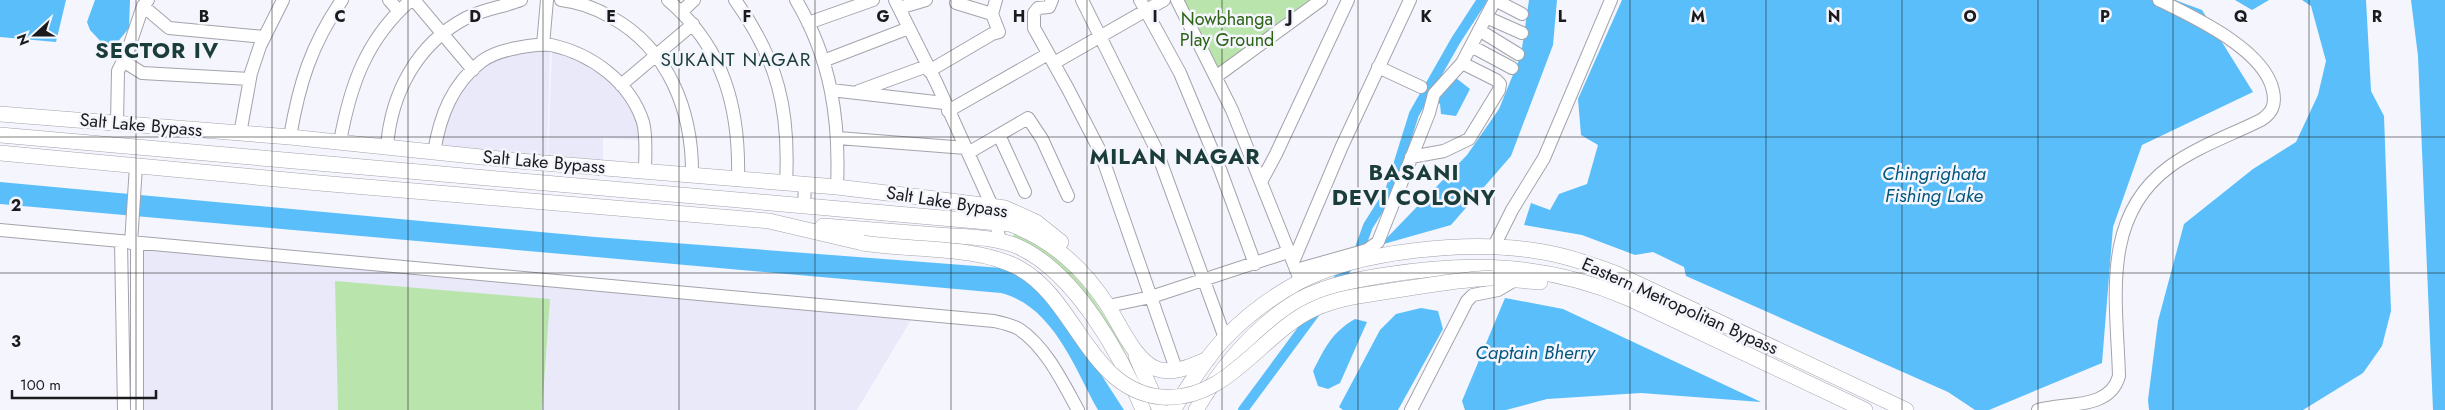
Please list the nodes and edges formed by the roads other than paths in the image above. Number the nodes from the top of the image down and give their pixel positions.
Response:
1 (283, 0) edge
2 (342, 0) edge
3 (389, 0) edge
4 (412, 0) edge
5 (521, 0) edge
6 (548, 0) edge
7 (561, 0) edge
8 (668, 0) edge
9 (694, 0) edge
10 (735, 0) edge
11 (796, 0) edge
12 (872, 0) edge
13 (926, 0) edge
14 (996, 0) edge
15 (1052, 0) edge
16 (1082, 0) edge
17 (1164, 0) edge
18 (1177, 0) edge
19 (1321, 0) edge
20 (1348, 0) edge
21 (1410, 0) edge
22 (1495, 0) edge
23 (1611, 0) edge
24 (2160, 0) edge
25 (583, 2) edge
26 (146, 3) edge
27 (956, 3) dead end
28 (897, 4) edge
29 (1143, 6) edge
30 (399, 11) junction
31 (682, 12) junction
32 (992, 14) junction
33 (1522, 14) dead end
34 (1486, 17) junction
35 (808, 23) junction
36 (693, 24) junction
37 (909, 28) junction
38 (1479, 30) junction
39 (1522, 33) dead end
40 (442, 34) junction
41 (264, 37) junction
42 (1099, 38) junction
43 (543, 45) junction
44 (1471, 46) junction
45 (657, 54) junction
46 (1518, 54) dead end
47 (1051, 58) junction
48 (124, 61) junction
49 (823, 61) junction
50 (1462, 63) junction
51 (1378, 67) junction
52 (928, 68) junction
53 (1512, 68) dead end
54 (473, 70) junction
55 (1217, 76) junction
56 (250, 79) junction
57 (621, 85) junction
58 (1421, 88) dead end
59 (831, 90) junction
60 (856, 93) junction
61 (946, 107) junction
62 (0, 114) edge
63 (116, 123) junction
64 (240, 134) junction
65 (0, 135) edge
66 (999, 135) junction
67 (290, 137) junction
68 (838, 138) junction
69 (340, 142) junction
70 (387, 147) junction
71 (967, 150) junction
72 (434, 152) junction
73 (0, 153) edge
74 (1411, 157) junction
75 (504, 159) junction
76 (136, 166) junction
77 (645, 171) junction
78 (692, 176) junction
79 (502, 178) junction
80 (738, 180) junction
81 (1261, 182) junction
82 (786, 183) junction
83 (805, 185) junction
84 (837, 187) junction
85 (1025, 192) dead end
86 (1068, 196) dead end
87 (804, 205) junction
88 (992, 206) junction
89 (770, 221) junction
90 (997, 222) junction
91 (0, 230) edge
92 (130, 239) junction
93 (1000, 241) junction
94 (1490, 246) junction
95 (1067, 258) junction
96 (1255, 264) junction
97 (1294, 266) junction
98 (1328, 266) junction
99 (1493, 272) junction
100 (1515, 280) junction
101 (1203, 281) junction
102 (1610, 291) junction
103 (1151, 297) junction
104 (1108, 306) junction
105 (1124, 335) junction
106 (1225, 338) junction
107 (1208, 358) junction
108 (1176, 369) junction
109 (124, 410) edge
110 (137, 410) edge
111 (1078, 410) edge
112 (1143, 410) edge
113 (1160, 410) edge
114 (1173, 410) edge
115 (1196, 410) edge
116 (1411, 410) edge
117 (1865, 410) edge
118 (1906, 410) edge
119 (2038, 410) edge

1 - 41 street
2 - 67 street
3 - 30 street
4 - 30 street
4 - 40 street
5 - 40 street
6 - 43 street
7 - 25 street
8 - 31 street
9 - 31 street
10 - 82 street
11 - 35 street
12 - 35 street
13 - 28 street
14 - 32 street
15 - 47 street
16 - 42 street
17 - 29 street
18 - 55 street
19 - 55 street
20 - 81 street
21 - 51 street
22 - 33 street
22 - 34 street
23 - 94 street
24 - 119 street
25 - 45 street
26 - 41 street
26 - 48 street
27 - 32 street
28 - 37 street
29 - 42 street
29 - 96 street
30 - 69 street
31 - 36 street
32 - 52 street
34 - 38 street
34 - 39 street
35 - 49 street
36 - 45 street
36 - 80 street
37 - 49 street
37 - 52 street
38 - 44 street
38 - 46 street
40 - 54 street
40 - 70 street
41 - 56 street
42 - 47 street
42 - 101 street
43 - 54 street
43 - 57 street
44 - 50 street
44 - 53 street
45 - 57 street
45 - 78 street
47 - 61 street
47 - 103 street
48 - 56 street
48 - 63 street
49 - 59 street
50 - 74 street
50 - 74 street
51 - 58 street
51 - 97 street
52 - 60 street
52 - 61 street
54 - 72 street
55 - 81 street
56 - 64 street
57 - 77 street
59 - 60 street
59 - 68 street
60 - 61 street
61 - 71 street
62 - 63 main road, Salt Lake Bypass
63 - 64 main road, Salt Lake Bypass
64 - 67 main road, Salt Lake Bypass
65 - 79 main road, Salt Lake Bypass
66 - 71 street
66 - 85 street
66 - 86 street
67 - 69 main road, Salt Lake Bypass
68 - 71 street
68 - 84 street
69 - 70 main road, Salt Lake Bypass
70 - 72 main road, Salt Lake Bypass
71 - 88 street
72 - 75 main road, Salt Lake Bypass
73 - 76 main road
74 - 98 street
75 - 77 main road, Salt Lake Bypass
75 - 79 street
76 - 89 main road
76 - 92 street
77 - 78 main road, Salt Lake Bypass
78 - 80 main road, Salt Lake Bypass
79 - 87 main road, Salt Lake Bypass
80 - 82 main road, Salt Lake Bypass
81 - 97 street
82 - 83 main road, Salt Lake Bypass
83 - 84 main road, Salt Lake Bypass
83 - 87 street
84 - 88 main road, Salt Lake Bypass
87 - 90 main road, Salt Lake Bypass
88 - 90 street
88 - 95 main road, Salt Lake Bypass
89 - 93 main road, Salt Lake Bypass
89 - 99 main road, bridge
90 - 93 street
90 - 95 main road, Salt Lake Bypass
91 - 92 street
92 - 109 street
92 - 110 street
92 - 111 street
93 - 112 main road, Salt Lake Bypass
94 - 98 main road, Eastern Metropolitan Bypass
94 - 118 main road, Eastern Metropolitan Bypass
95 - 104 main road, Salt Lake Bypass
96 - 97 street
96 - 101 street
97 - 98 main road, Eastern Metropolitan Bypass
97 - 106 main road, Eastern Metropolitan Bypass
99 - 100 main road, Eastern Metropolitan Bypass
99 - 102 main road, Eastern Metropolitan Bypass
99 - 115 main road, Eastern Metropolitan Bypass
100 - 102 main road, Eastern Metropolitan Bypass
100 - 116 street
101 - 103 street
101 - 106 street
102 - 117 main road, Eastern Metropolitan Bypass
103 - 104 street
103 - 108 street
104 - 105 main road, Salt Lake Bypass
105 - 108 main road, Salt Lake Bypass
105 - 113 main road
106 - 107 main road, Eastern Metropolitan Bypass
107 - 108 main road, Salt Lake Bypass
107 - 114 main road, Eastern Metropolitan Bypass

